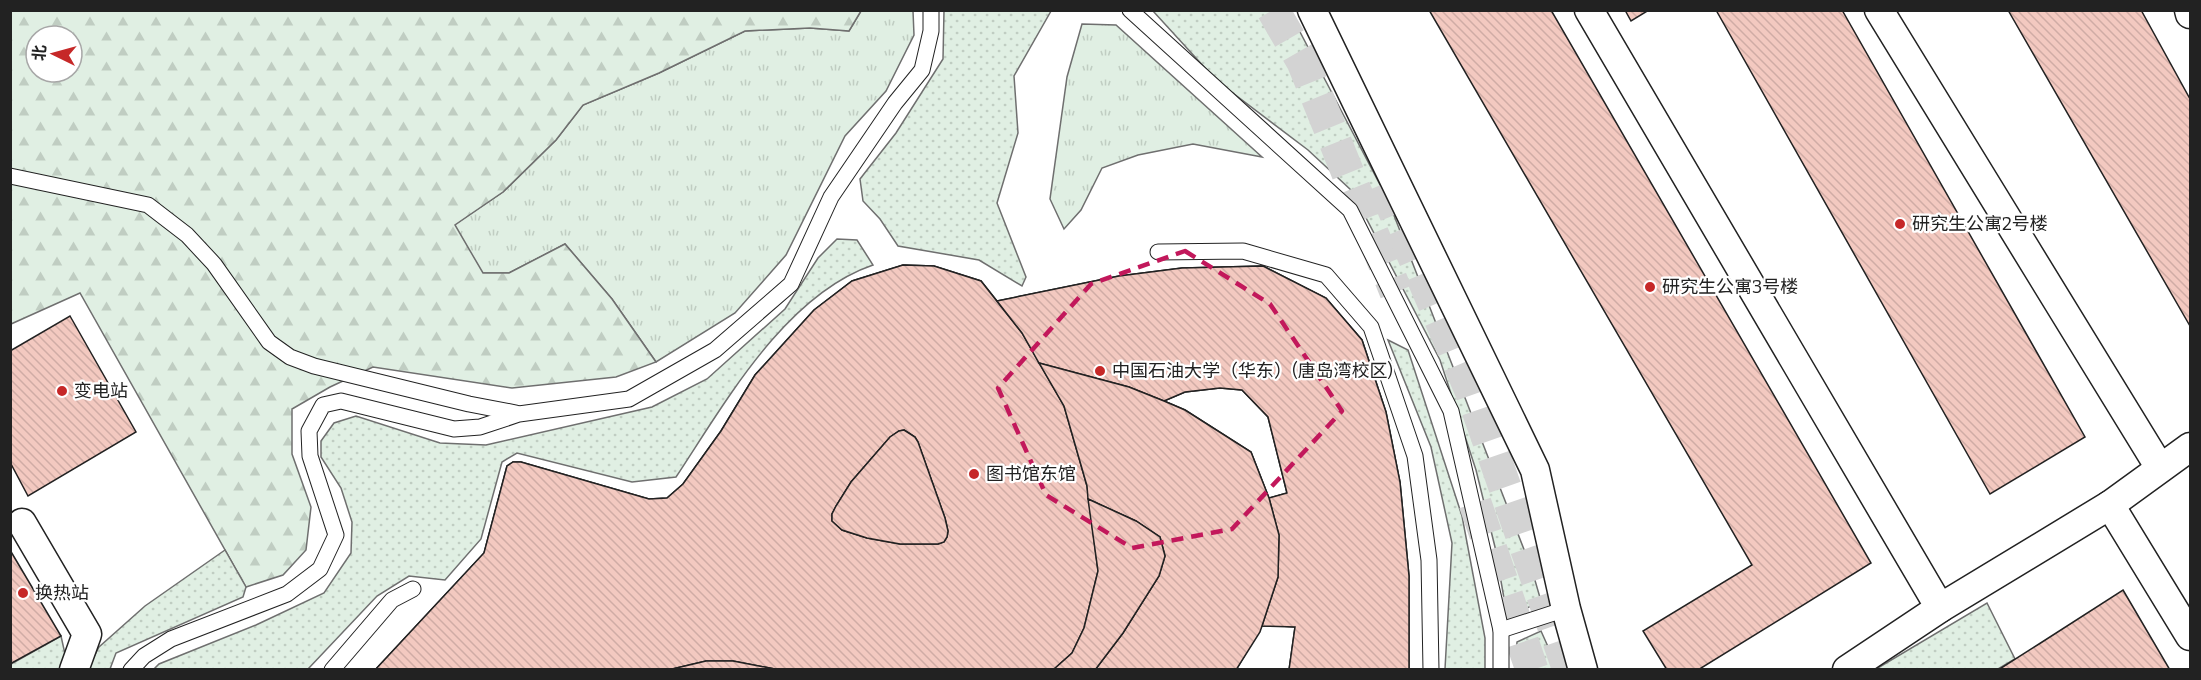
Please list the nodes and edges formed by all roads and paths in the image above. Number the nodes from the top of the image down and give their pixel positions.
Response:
1 (931, 10) edge
2 (1130, 10) edge
3 (1312, 10) edge
4 (1589, 10) edge
5 (1879, 10) edge
6 (10, 176) edge
7 (1158, 252) dead end
8 (519, 414) junction
9 (2190, 447) edge
10 (2160, 468) junction
11 (2110, 505) junction
12 (22, 523) dead end
13 (413, 589) dead end
14 (1940, 608) junction
15 (1566, 609) junction
16 (1502, 630) junction
17 (2190, 636) edge
18 (74, 669) edge
19 (131, 669) edge
20 (332, 669) edge
21 (1431, 669) edge
22 (1501, 669) edge
23 (1582, 669) edge
24 (1847, 669) edge

1 - 8 lane
2 - 16 lane
3 - 15 street
4 - 14 street
5 - 10 street
6 - 8 lane
7 - 21 lane
8 - 19 lane
9 - 10 street
10 - 11 street
11 - 14 street
11 - 17 street
12 - 18 street
13 - 20 lane
14 - 24 street
15 - 16 lane
15 - 23 street
16 - 22 lane

